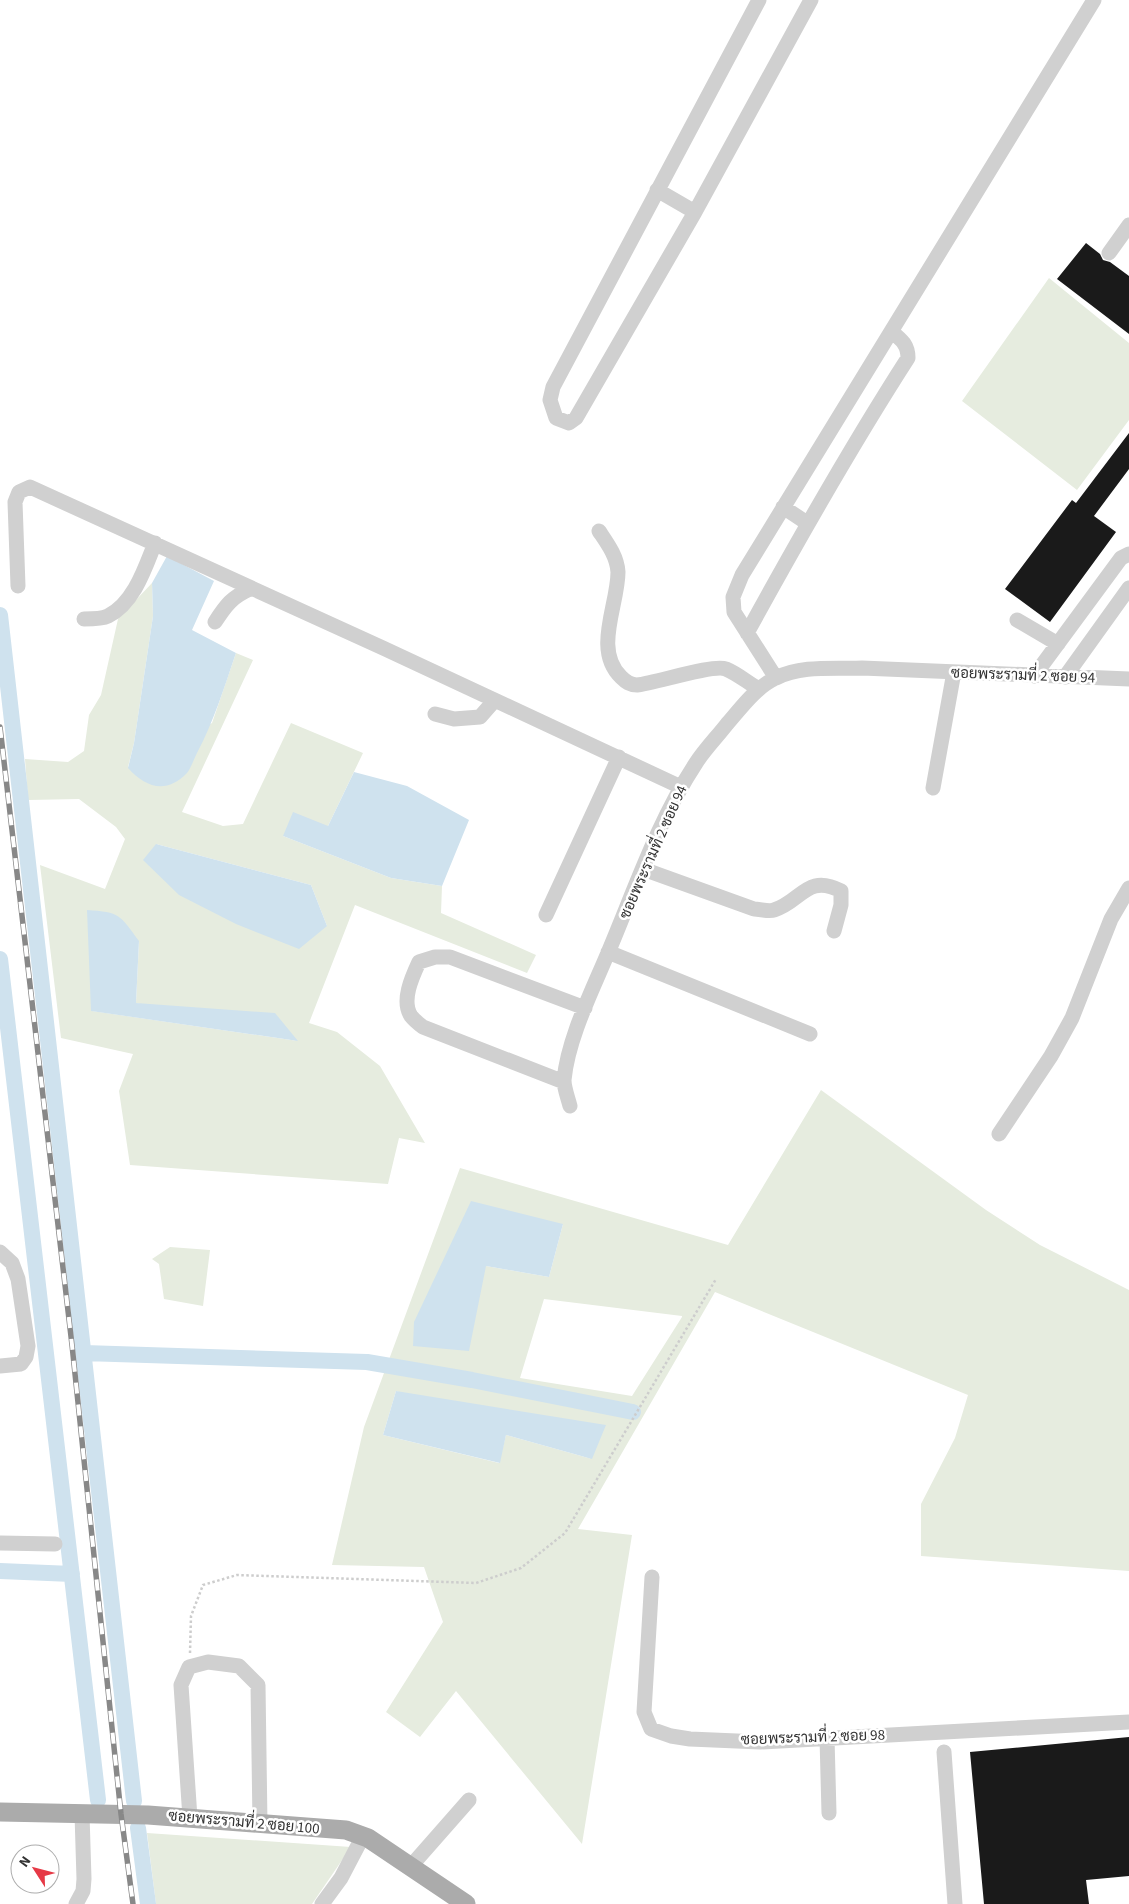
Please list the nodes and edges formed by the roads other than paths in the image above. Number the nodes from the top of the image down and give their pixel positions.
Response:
1 (759, 0) edge
2 (811, 0) edge
3 (1094, 0) edge
4 (657, 190) junction
5 (695, 212) junction
6 (1129, 225) edge
7 (1109, 253) dead end
8 (892, 332) junction
9 (844, 410) junction
10 (865, 425) junction
11 (783, 507) junction
12 (807, 523) junction
13 (599, 531) dead end
14 (155, 543) junction
15 (1129, 554) edge
16 (18, 586) dead end
17 (1129, 588) edge
18 (250, 589) junction
19 (84, 619) dead end
20 (1017, 620) dead end
21 (215, 622) dead end
22 (747, 633) junction
23 (1058, 644) junction
24 (954, 672) junction
25 (1034, 676) junction
26 (1065, 677) junction
27 (776, 678) junction
28 (1129, 679) edge
29 (759, 689) junction
30 (494, 701) junction
31 (435, 714) dead end
32 (619, 757) junction
33 (682, 787) junction
34 (933, 788) dead end
35 (643, 869) junction
36 (1129, 888) edge
37 (546, 915) dead end
38 (834, 931) dead end
39 (608, 952) junction
40 (585, 1008) junction
41 (810, 1034) dead end
42 (564, 1082) junction
43 (570, 1106) dead end
44 (999, 1134) dead end
45 (0, 1252) edge
46 (0, 1366) edge
47 (0, 1542) edge
48 (55, 1544) dead end
49 (652, 1577) dead end
50 (1129, 1722) edge
51 (827, 1738) junction
52 (944, 1752) dead end
53 (469, 1800) dead end
54 (0, 1812) edge
55 (829, 1813) dead end
56 (82, 1814) junction
57 (190, 1818) junction
58 (260, 1824) junction
59 (363, 1836) junction
60 (411, 1866) junction
61 (76, 1904) edge
62 (322, 1904) edge
63 (466, 1904) edge
64 (956, 1904) edge

1 - 4 street
2 - 5 street
3 - 8 street
4 - 5 street
4 - 5 street
6 - 7 street
8 - 9 street
8 - 10 street
9 - 10 street
9 - 11 street
10 - 12 street
11 - 12 street
11 - 22 street
12 - 22 street
13 - 29 street
14 - 16 street
14 - 18 street
14 - 19 street
15 - 23 street
17 - 26 street
18 - 21 street
18 - 30 street
20 - 23 street
22 - 27 street
23 - 25 street
24 - 25 street, ซอยพระรามที่ 2 ซอย 94
24 - 27 street, ซอยพระรามที่ 2 ซอย 94
24 - 34 street
25 - 26 street, ซอยพระรามที่ 2 ซอย 94
26 - 28 street, ซอยพระรามที่ 2 ซอย 94
27 - 29 street, ซอยพระรามที่ 2 ซอย 94
29 - 33 street, ซอยพระรามที่ 2 ซอย 94
30 - 31 street
30 - 32 street
32 - 33 street
32 - 37 street
33 - 35 street, ซอยพระรามที่ 2 ซอย 94
35 - 38 street
35 - 39 street, ซอยพระรามที่ 2 ซอย 94
36 - 44 street
39 - 40 street, ซอยพระรามที่ 2 ซอย 94
39 - 41 street
40 - 42 street, ซอยพระรามที่ 2 ซอย 94
40 - 42 street
42 - 43 street, ซอยพระรามที่ 2 ซอย 94
45 - 46 street
47 - 48 street
49 - 51 street, ซอยพระรามที่ 2 ซอย 98
50 - 51 street, ซอยพระรามที่ 2 ซอย 98
51 - 55 street
52 - 64 street
53 - 60 street
54 - 56 main road, ซอยพระรามที่ 2 ซอย 100
56 - 57 main road, ซอยพระรามที่ 2 ซอย 100
56 - 61 street
57 - 58 main road, ซอยพระรามที่ 2 ซอย 100
57 - 58 street
58 - 59 main road, ซอยพระรามที่ 2 ซอย 100
59 - 60 main road, ซอยพระรามที่ 2 ซอย 100
59 - 62 street
60 - 63 main road, ซอยพระรามที่ 2 ซอย 100

